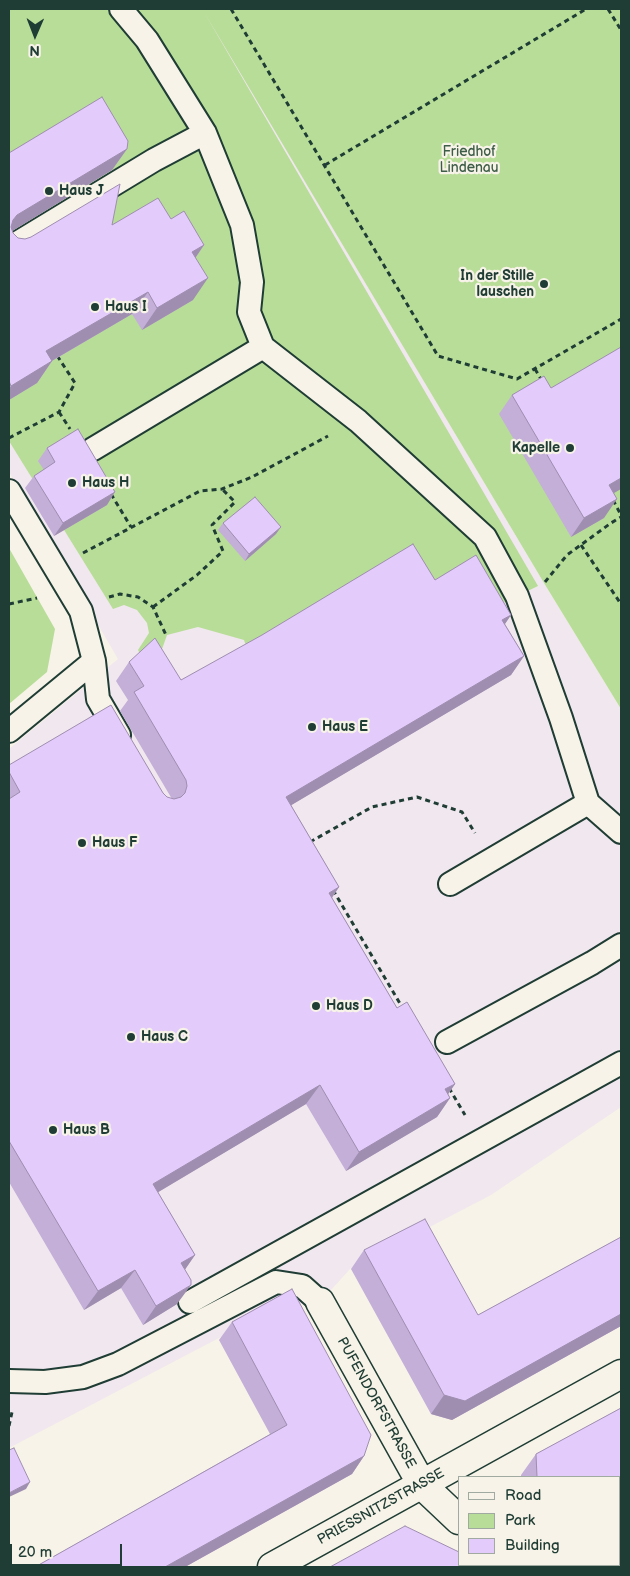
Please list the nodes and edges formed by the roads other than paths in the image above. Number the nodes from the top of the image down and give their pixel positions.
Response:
1 (121, 9) edge
2 (206, 133) junction
3 (9, 248) edge
4 (263, 348) junction
5 (93, 449) dead end
6 (9, 491) edge
7 (94, 661) junction
8 (9, 731) edge
9 (132, 756) edge
10 (588, 803) junction
11 (621, 832) edge
12 (450, 884) dead end
13 (621, 945) edge
14 (447, 1042) dead end
15 (621, 1063) edge
16 (190, 1302) edge
17 (320, 1302) joint
18 (621, 1374) edge
19 (9, 1381) edge
20 (422, 1485) junction
21 (458, 1519) edge
22 (272, 1567) edge

1 - 2 lane
2 - 3 lane
2 - 4 lane
4 - 5 lane
4 - 10 lane
6 - 7 lane
7 - 8 lane
7 - 9 lane
10 - 11 lane
10 - 12 lane
13 - 14 lane
15 - 16 lane
17 - 19 lane
17 - 20 street, PUFENDORFSTRASSE
18 - 20 street, PRIESSNITZSTRASSE
20 - 21 street, PUFENDORFSTRASSE
20 - 22 street, PRIESSNITZSTRASSE

